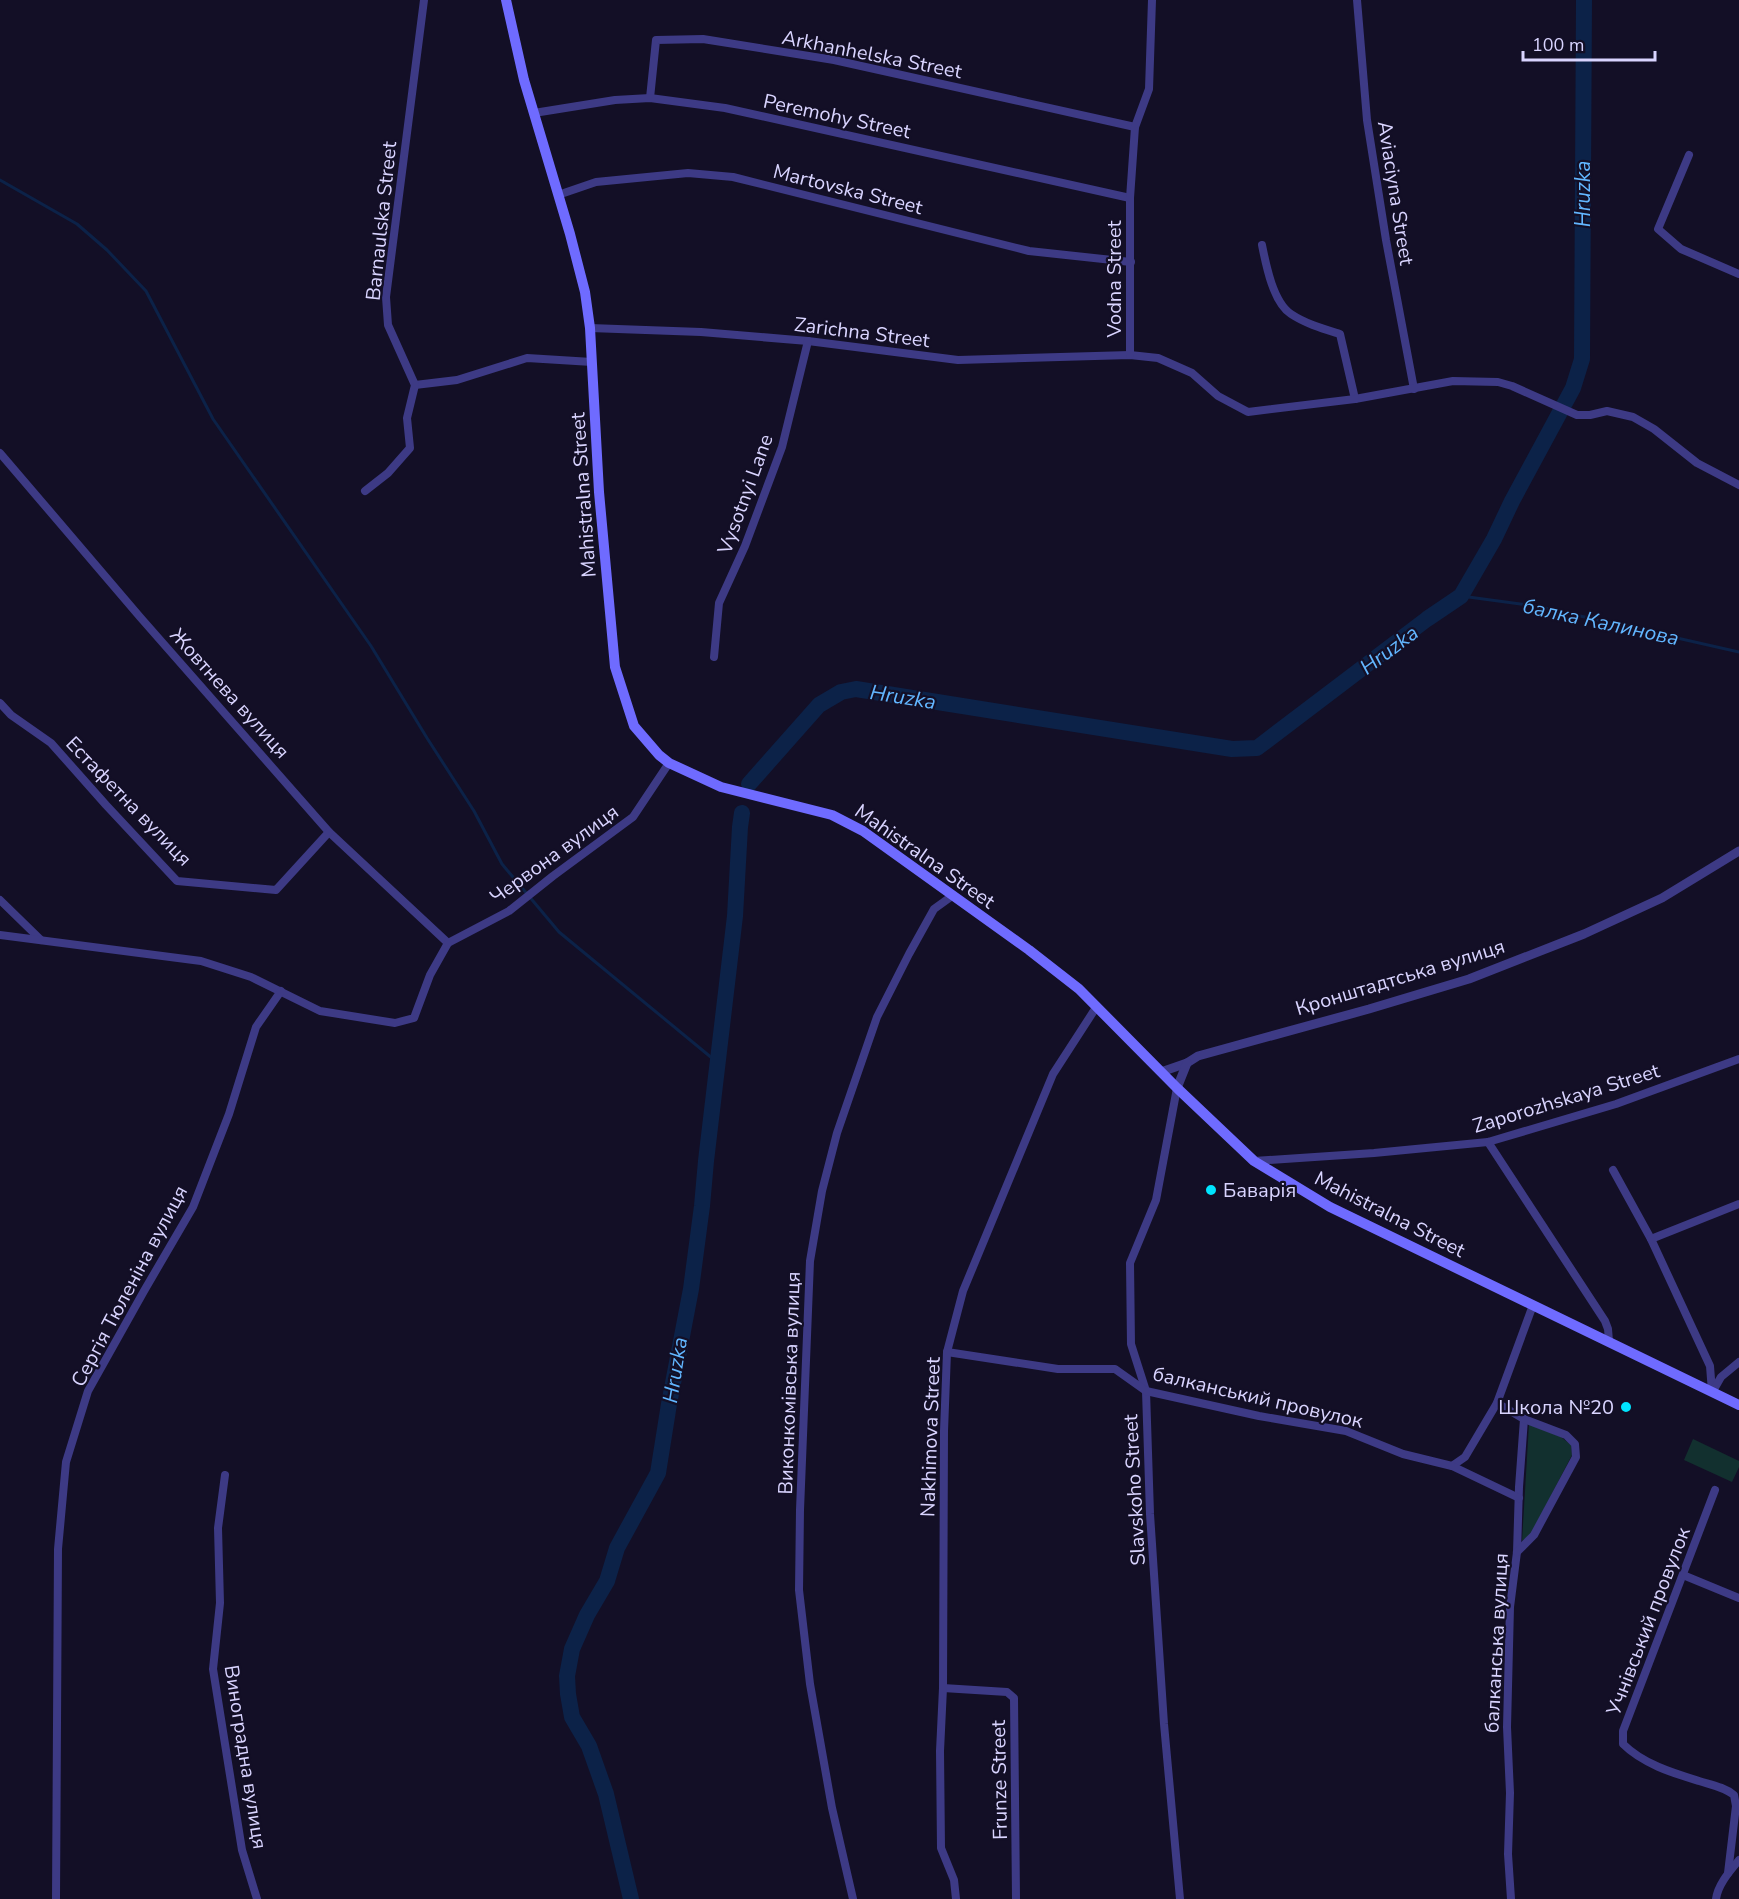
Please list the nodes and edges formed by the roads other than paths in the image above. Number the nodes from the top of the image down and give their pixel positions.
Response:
1 (424, 0) edge
2 (506, 0) edge
3 (1152, 0) edge
4 (1357, 0) edge
5 (650, 98) junction
6 (534, 113) junction
7 (1135, 127) junction
8 (1689, 155) dead end
9 (558, 195) junction
10 (1130, 198) junction
11 (1262, 245) dead end
12 (1131, 262) junction
13 (1739, 274) edge
14 (590, 328) junction
15 (808, 341) junction
16 (1130, 355) junction
17 (592, 362) junction
18 (415, 385) junction
19 (1414, 389) junction
20 (1354, 399) junction
21 (0, 453) edge
22 (1739, 485) edge
23 (365, 491) dead end
24 (714, 657) dead end
25 (0, 703) edge
26 (669, 763) junction
27 (330, 832) junction
28 (1739, 851) edge
29 (952, 896) junction
30 (0, 900) edge
31 (0, 935) edge
32 (41, 940) junction
33 (448, 943) junction
34 (281, 991) junction
35 (1097, 1006) junction
36 (1739, 1059) edge
37 (1187, 1063) junction
38 (1161, 1072) junction
39 (1177, 1088) junction
40 (1488, 1142) junction
41 (1254, 1161) junction
42 (1614, 1170) dead end
43 (1739, 1204) edge
44 (1651, 1239) junction
45 (1533, 1305) junction
46 (1609, 1341) junction
47 (947, 1352) junction
48 (1739, 1362) edge
49 (1146, 1391) junction
50 (1712, 1392) junction
51 (1497, 1403) junction
52 (1739, 1405) edge
53 (1524, 1419) junction
54 (1452, 1466) junction
55 (225, 1475) dead end
56 (1715, 1490) dead end
57 (1519, 1498) junction
58 (1517, 1551) junction
59 (1683, 1575) junction
60 (1739, 1598) edge
61 (943, 1688) junction
62 (1739, 1860) edge
63 (1728, 1873) junction
64 (56, 1899) edge
65 (258, 1899) edge
66 (853, 1899) edge
67 (956, 1899) edge
68 (1016, 1899) edge
69 (1180, 1899) edge
70 (1511, 1899) edge
71 (1716, 1899) edge

1 - 18 street, Barnaulska Street
2 - 6 main road, Mahistralna Street
3 - 7 street, Vodna Street
4 - 19 street, Aviaciyna Street
5 - 6 street, Peremohy Street
5 - 7 street, Arkhanhelska Street
5 - 10 street, Peremohy Street
6 - 9 main road, Mahistralna Street
7 - 10 street, Vodna Street
8 - 13 street
9 - 12 street, Martovska Street
9 - 14 main road, Mahistralna Street
10 - 12 street, Vodna Street
11 - 20 street
12 - 16 street, Vodna Street
14 - 15 street, Zarichna Street
14 - 17 main road, Mahistralna Street
15 - 16 street, Zarichna Street
15 - 24 street, Vysotnyi Lane
16 - 20 street, Vodna Street
17 - 18 street
17 - 26 main road, Mahistralna Street
18 - 23 street
19 - 20 street, Vodna Street
19 - 22 street, Vodna Street
21 - 27 street, Жовтнева вулиця
25 - 27 street, Естафетна вулиця
26 - 29 main road, Mahistralna Street
26 - 33 street, Червона вулиця
27 - 33 street, Жовтнева вулиця
28 - 37 street, Кронштадтська вулиця
29 - 35 main road, Mahistralna Street
29 - 66 street, Виконкомівська вулиця
30 - 32 street
31 - 32 street
32 - 34 street
33 - 34 street
34 - 64 street, Сергія Тюленіна вулиця
35 - 38 main road, Mahistralna Street
35 - 47 street, Nakhimova Street
36 - 40 street, Zaporozhskaya Street
37 - 38 street, Кронштадтська вулиця
37 - 39 street
38 - 39 main road, Mahistralna Street
39 - 41 main road, Mahistralna Street
39 - 49 street, Slavskoho Street
40 - 41 street, Zaporozhskaya Street
40 - 46 street
41 - 45 main road, Mahistralna Street
42 - 44 street
43 - 44 street
44 - 50 street
45 - 46 main road, Mahistralna Street
45 - 51 street
46 - 50 main road, Mahistralna Street
47 - 49 street, балканський провулок
47 - 61 street, Nakhimova Street
48 - 50 street
49 - 54 street, балканський провулок
49 - 69 street, Slavskoho Street
50 - 52 main road, Mahistralna Street
51 - 53 street
51 - 54 street
53 - 57 street, балканська вулиця
53 - 58 street
54 - 57 street, балканський провулок
55 - 65 street, Виноградна вулиця
56 - 59 street, Учнівський провулок
57 - 58 street, балканська вулиця
58 - 70 street, балканська вулиця
59 - 60 street
59 - 63 street, Учнівський провулок
61 - 67 street, Nakhimova Street
61 - 68 street, Frunze Street
62 - 63 street
63 - 71 street

